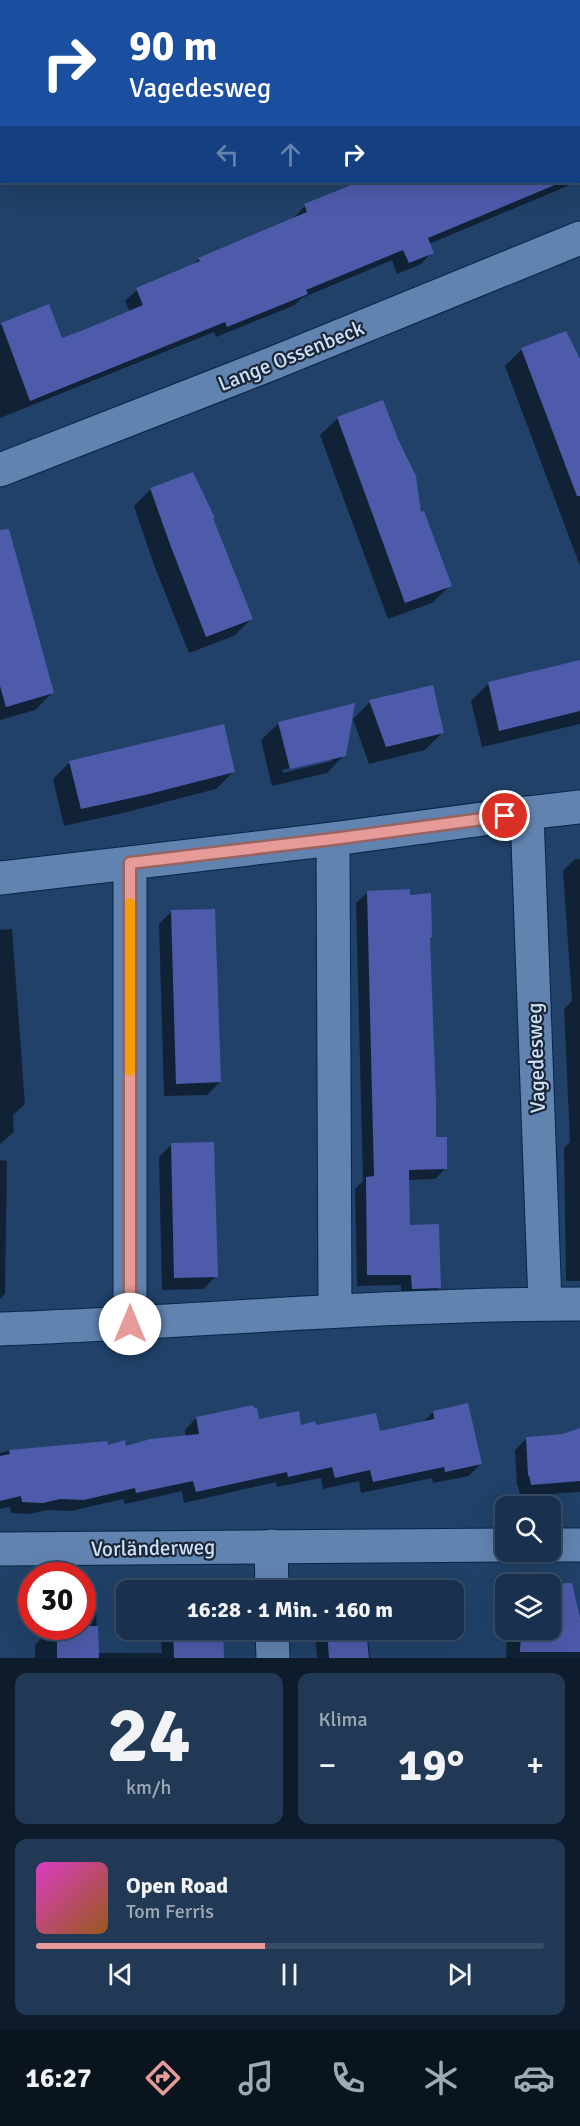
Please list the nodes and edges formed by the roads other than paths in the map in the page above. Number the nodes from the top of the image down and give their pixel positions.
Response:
1 (580, 238) edge
2 (0, 470) edge
3 (580, 807) edge
4 (527, 813) junction
5 (333, 839) junction
6 (130, 863) junction
7 (0, 878) edge
8 (545, 1304) junction
9 (580, 1304) edge
10 (335, 1311) junction
11 (130, 1324) junction
12 (0, 1329) edge
13 (495, 1545) edge
14 (561, 1545) edge
15 (580, 1545) edge
16 (271, 1546) junction
17 (0, 1550) edge
18 (272, 1580) edge
19 (272, 1640) edge
20 (273, 1658) edge

1 - 2 street, Lange Ossenbeck
3 - 4 street
4 - 5 street
4 - 8 street, Vagedesweg
5 - 6 street
5 - 10 street
6 - 7 street
6 - 11 street
8 - 9 street
8 - 10 street
10 - 11 street
11 - 12 street
13 - 16 street, Vorländerweg
14 - 15 street
16 - 17 street, Vorländerweg
16 - 18 street
19 - 20 street

